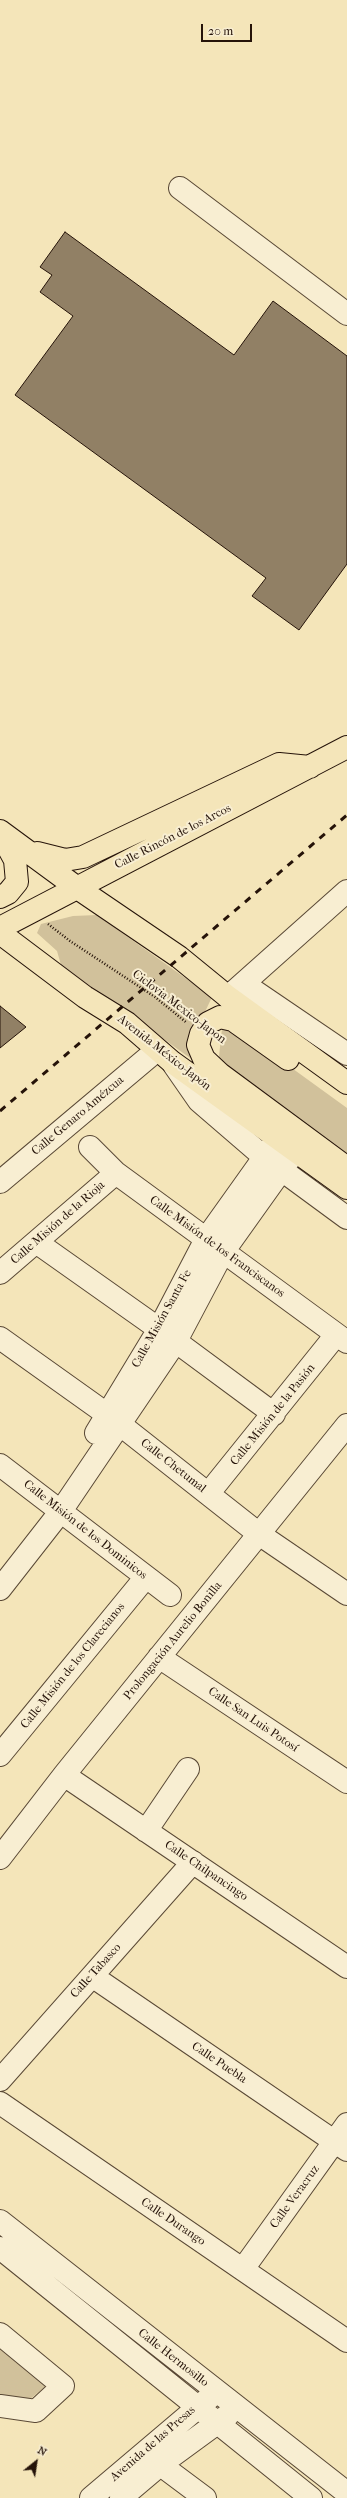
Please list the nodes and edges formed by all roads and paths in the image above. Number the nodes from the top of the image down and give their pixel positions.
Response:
1 (180, 188) dead end
2 (347, 314) edge
3 (347, 747) edge
4 (310, 766) junction
5 (0, 832) edge
6 (24, 849) junction
7 (76, 887) junction
8 (347, 891) edge
9 (0, 897) edge
10 (32, 911) junction
11 (0, 928) edge
12 (0, 933) edge
13 (236, 990) junction
14 (201, 1034) junction
15 (347, 1054) edge
16 (164, 1056) junction
17 (347, 1083) edge
18 (347, 1099) edge
19 (287, 1144) junction
20 (90, 1147) dead end
21 (264, 1157) junction
22 (347, 1168) edge
23 (282, 1170) junction
24 (116, 1173) junction
25 (0, 1182) edge
26 (347, 1188) edge
27 (347, 1218) edge
28 (36, 1242) junction
29 (214, 1246) junction
30 (0, 1273) edge
31 (167, 1335) junction
32 (0, 1338) edge
33 (342, 1338) edge
34 (274, 1414) junction
35 (114, 1419) junction
36 (347, 1425) edge
37 (0, 1465) edge
38 (208, 1494) junction
39 (56, 1507) junction
40 (259, 1534) junction
41 (0, 1565) edge
42 (146, 1577) junction
43 (0, 1589) edge
44 (347, 1594) edge
45 (170, 1595) dead end
46 (160, 1657) junction
47 (0, 1755) edge
48 (188, 1769) dead end
49 (64, 1775) junction
50 (347, 1782) edge
51 (146, 1831) junction
52 (0, 1858) edge
53 (193, 1862) junction
54 (347, 1967) edge
55 (92, 1976) junction
56 (0, 2080) edge
57 (0, 2103) edge
58 (343, 2138) edge
59 (0, 2221) edge
60 (0, 2248) edge
61 (243, 2269) junction
62 (0, 2334) edge
63 (347, 2340) edge
64 (216, 2392) junction
65 (0, 2406) edge
66 (197, 2406) junction
67 (237, 2408) junction
68 (217, 2424) junction
69 (153, 2459) junction
70 (347, 2493) edge
71 (91, 2498) edge
72 (121, 2498) edge
73 (205, 2498) edge
74 (311, 2498) edge

1 - 2 street
3 - 4 main road, Calle Rincón de los Arcos
4 - 6 main road
4 - 7 main road, Calle Rincón de los Arcos
5 - 6 main road
5 - 9 main road
6 - 7 main road
7 - 10 main road, Calle Rincón de los Arcos
7 - 13 main road
8 - 13 street
10 - 11 main road, Calle Rincón de los Arcos
10 - 14 path, Ciclovia Mexico-Japon
12 - 16 main road, Avenida México-Japón
13 - 15 street
13 - 17 main road
14 - 18 main road
14 - 22 main road
16 - 19 main road, Avenida México-Japón
16 - 21 street
16 - 25 street, Calle Genaro Amézcua
19 - 21 street, Calle Misión Santa Fe
19 - 23 street, Calle Misión Santa Fe
19 - 26 main road, Avenida México-Japón
20 - 24 street, Calle Misión de los Franciscanos
21 - 23 street
21 - 29 street, Calle Misión Santa Fe
23 - 27 street
23 - 29 street, Calle Misión Santa Fe
24 - 28 street, Calle Misión de la Rioja
24 - 29 street, Calle Misión de los Franciscanos
28 - 30 street, Calle Misión de la Rioja
28 - 31 street
29 - 31 street, Calle Misión Santa Fe
29 - 33 street, Calle Misión de los Franciscanos
31 - 34 street
31 - 35 street, Calle Misión Santa Fe
32 - 35 street, Calle Chetumal
33 - 34 street, Calle Misión de la Pasión
34 - 38 street, Calle Misión de la Pasión
35 - 38 street, Calle Chetumal
35 - 39 street, Calle Misión Santa Fe
36 - 40 street, Prolongación Aurelio Bonilla
37 - 39 street, Calle Misión de los Dominicos
38 - 40 street, Calle Chetumal
39 - 41 street
39 - 42 street, Calle Misión de los Dominicos
39 - 43 street
40 - 44 street, Calle Chetumal
40 - 46 street, Prolongación Aurelio Bonilla
42 - 45 street, Calle Misión de los Dominicos
42 - 47 street, Calle Misión de los Clarecianos
46 - 49 street, Prolongación Aurelio Bonilla
46 - 50 street, Calle San Luis Potosí
48 - 51 street
49 - 51 street, Calle Chilpancingo
49 - 52 street, Prolongación Aurelio Bonilla
51 - 53 street, Calle Chilpancingo
53 - 54 street, Calle Chilpancingo
53 - 55 street, Calle Tabasco
55 - 56 street, Calle Tabasco
55 - 58 street, Calle Puebla
57 - 61 street, Calle Durango
58 - 61 street, Calle Veracruz
59 - 64 street, Calle Hermosillo
60 - 66 street, Calle Hermosillo
61 - 63 street, Calle Durango
62 - 65 street
64 - 66 street, Avenida de las Presas
64 - 67 street, Calle Hermosillo
66 - 68 street, Calle Hermosillo
66 - 69 street, Avenida de las Presas
67 - 68 street, Avenida de las Presas
67 - 70 street, Calle Hermosillo
68 - 69 street, Avenida de las Presas
68 - 74 street, Calle Hermosillo
69 - 71 street, Avenida de las Presas
69 - 72 street, Avenida de las Presas
69 - 73 street

